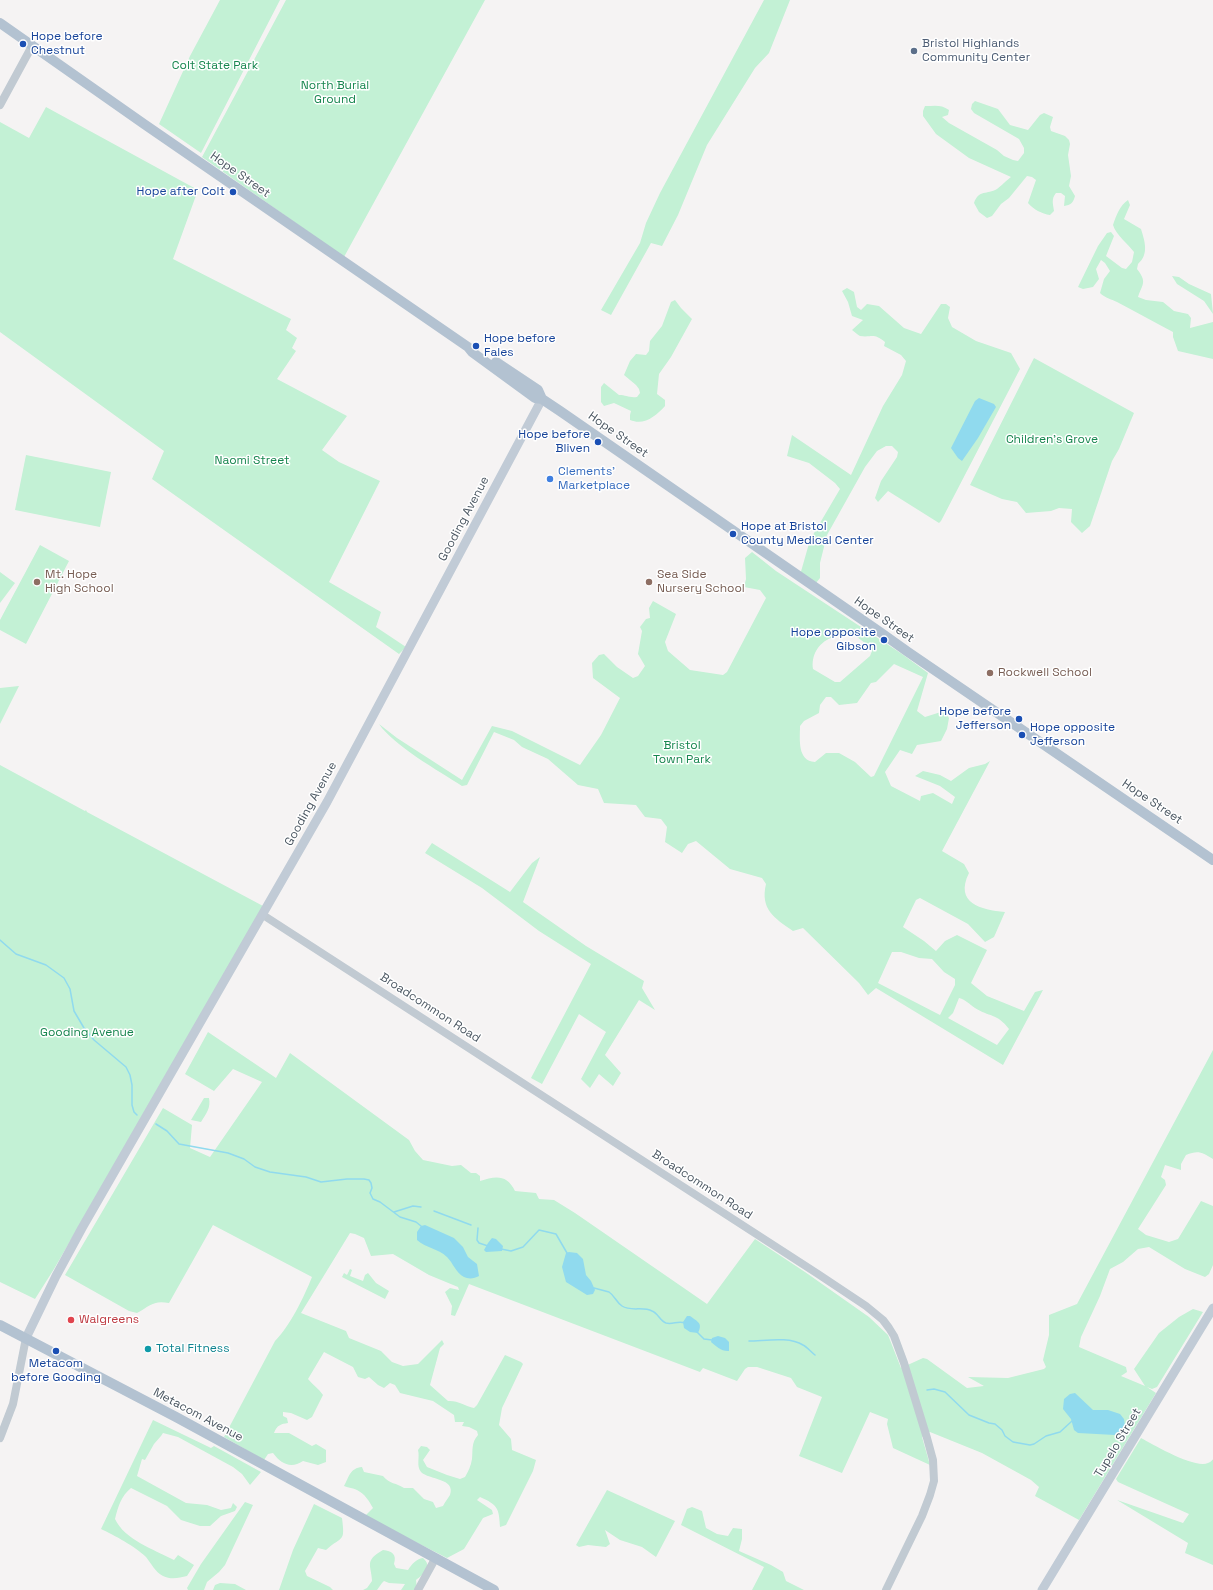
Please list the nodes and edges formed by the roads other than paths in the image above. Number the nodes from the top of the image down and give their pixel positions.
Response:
1 (0, 23) edge
2 (32, 46) junction
3 (0, 105) edge
4 (542, 399) junction
5 (1213, 860) edge
6 (263, 915) junction
7 (1213, 1308) edge
8 (0, 1325) edge
9 (0, 1330) edge
10 (25, 1340) junction
11 (0, 1438) edge
12 (435, 1559) junction
13 (418, 1590) edge
14 (494, 1590) edge
15 (886, 1590) edge
16 (1042, 1590) edge

1 - 2 main road, Hope Street
2 - 3 street
2 - 4 main road, Hope Street
4 - 5 main road, Hope Street
4 - 6 main road, Gooding Avenue
6 - 10 main road, Gooding Avenue
6 - 15 street, Broadcommon Road
7 - 16 main road, Tupelo Street
8 - 10 main road, Metacom Avenue
9 - 10 main road, Metacom Avenue
10 - 11 street
10 - 12 main road, Metacom Avenue
12 - 13 street
12 - 14 main road, Metacom Avenue

